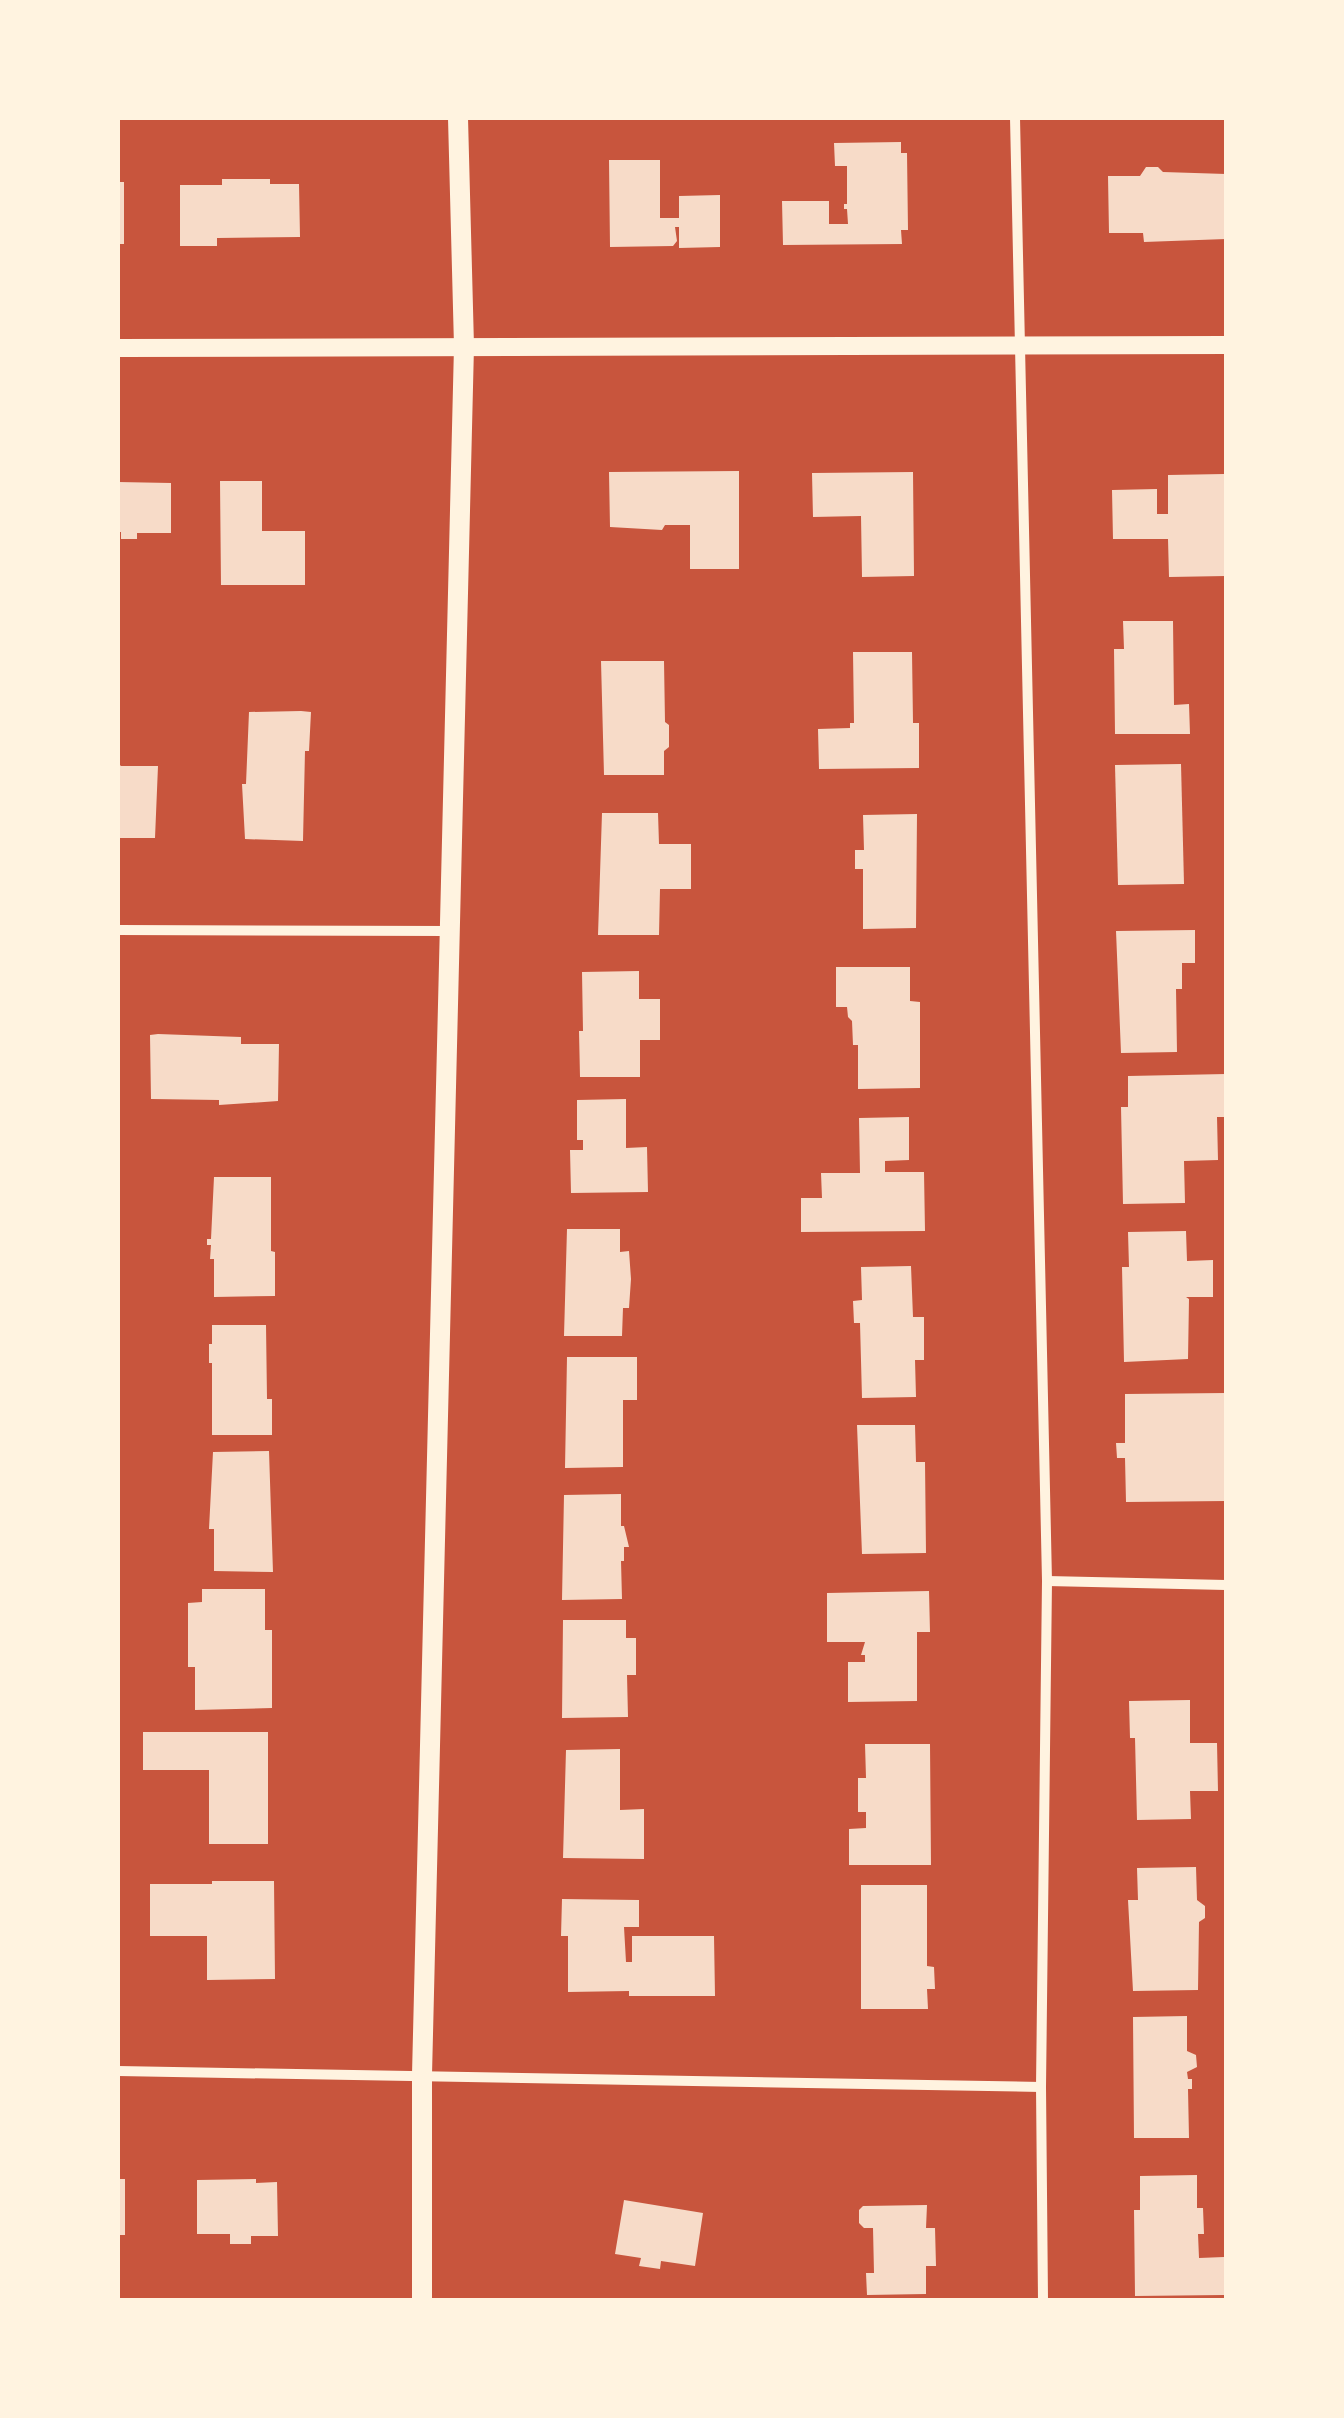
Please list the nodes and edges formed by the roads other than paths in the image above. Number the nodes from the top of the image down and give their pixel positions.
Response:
1 (458, 118) edge
2 (1015, 118) edge
3 (1226, 345) edge
4 (464, 346) junction
5 (1018, 346) junction
6 (118, 348) edge
7 (118, 930) edge
8 (452, 931) junction
9 (1047, 1580) junction
10 (1226, 1585) edge
11 (118, 2071) edge
12 (422, 2075) junction
13 (1041, 2087) junction
14 (422, 2300) edge
15 (1043, 2300) edge

1 - 4 main road
2 - 5 street
3 - 5 street
4 - 5 street
4 - 6 street
4 - 8 main road
5 - 9 street
7 - 8 street
8 - 12 main road
9 - 10 street
9 - 13 street
11 - 12 street
12 - 13 street
12 - 14 main road
13 - 15 street

